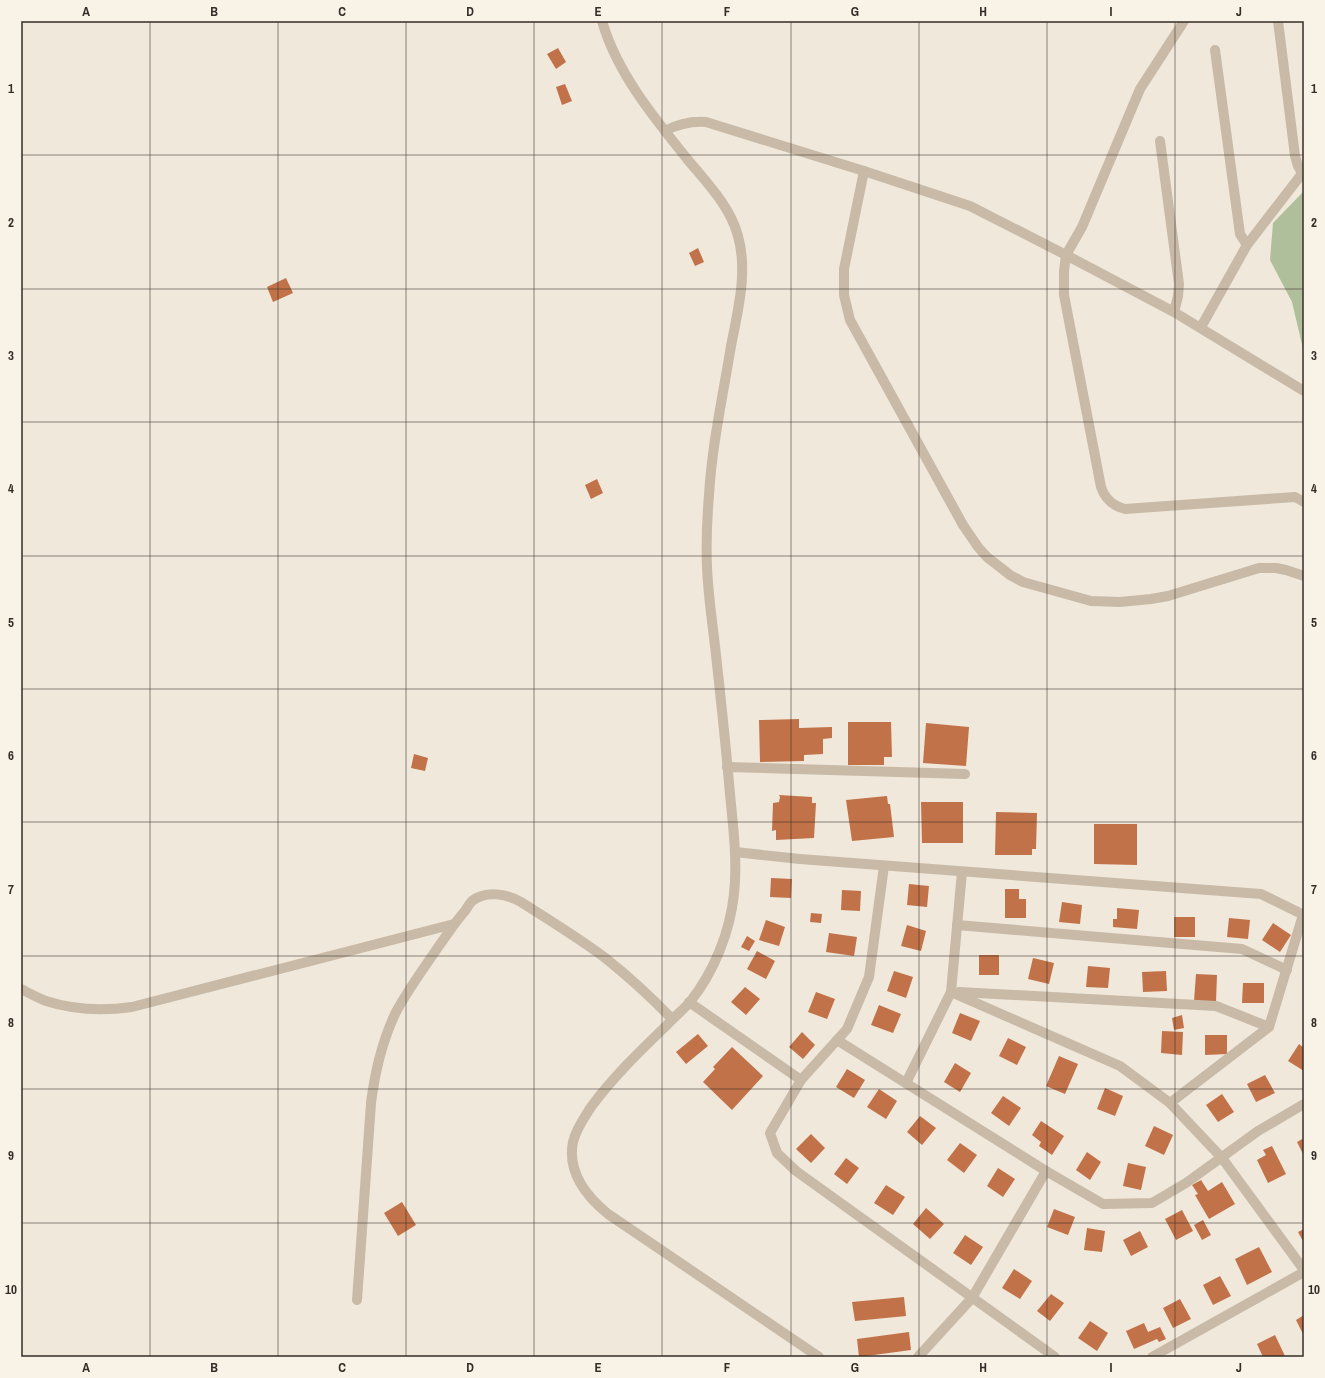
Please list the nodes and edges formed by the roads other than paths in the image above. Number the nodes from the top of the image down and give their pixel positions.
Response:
1 (602, 21) edge
2 (1184, 21) edge
3 (1278, 21) edge
4 (1215, 50) dead end
5 (665, 131) junction
6 (1160, 141) dead end
7 (864, 171) junction
8 (1303, 172) edge
9 (1247, 245) junction
10 (1066, 255) junction
11 (1174, 312) junction
12 (1201, 327) junction
13 (1304, 391) edge
14 (1304, 502) edge
15 (1304, 576) edge
16 (727, 767) junction
17 (965, 774) dead end
18 (735, 852) junction
19 (884, 866) junction
20 (962, 872) junction
21 (1304, 915) edge
22 (454, 924) junction
23 (957, 925) junction
24 (1287, 970) junction
25 (21, 989) edge
26 (951, 992) junction
27 (689, 1002) junction
28 (672, 1019) junction
29 (1269, 1027) junction
30 (837, 1040) junction
31 (802, 1080) junction
32 (906, 1083) junction
33 (1170, 1103) junction
34 (1304, 1104) edge
35 (1222, 1158) junction
36 (1046, 1171) junction
37 (1304, 1271) edge
38 (972, 1298) junction
39 (357, 1300) dead end
40 (819, 1357) edge
41 (918, 1357) edge
42 (1055, 1357) edge
43 (1152, 1357) edge

1 - 5 street
2 - 10 street
3 - 8 street
4 - 9 street
5 - 7 street
5 - 16 street
6 - 11 street
7 - 10 street
7 - 15 street
8 - 9 street
9 - 12 street
10 - 11 street
10 - 14 street
11 - 12 street
12 - 13 street
16 - 17 street
16 - 18 street
18 - 19 street
18 - 27 street
19 - 20 street
19 - 30 street
20 - 21 street
20 - 23 street
21 - 24 street
22 - 25 street
22 - 28 street
22 - 39 street
23 - 24 street
23 - 26 street
24 - 29 street
26 - 29 street
26 - 32 street
26 - 33 street
27 - 28 street
27 - 31 street
28 - 40 street
29 - 33 street
30 - 31 street
30 - 32 street
31 - 38 street
32 - 36 street
33 - 35 street
34 - 35 street
35 - 36 street
35 - 37 street
36 - 38 street
37 - 43 street
38 - 41 street
38 - 42 street

